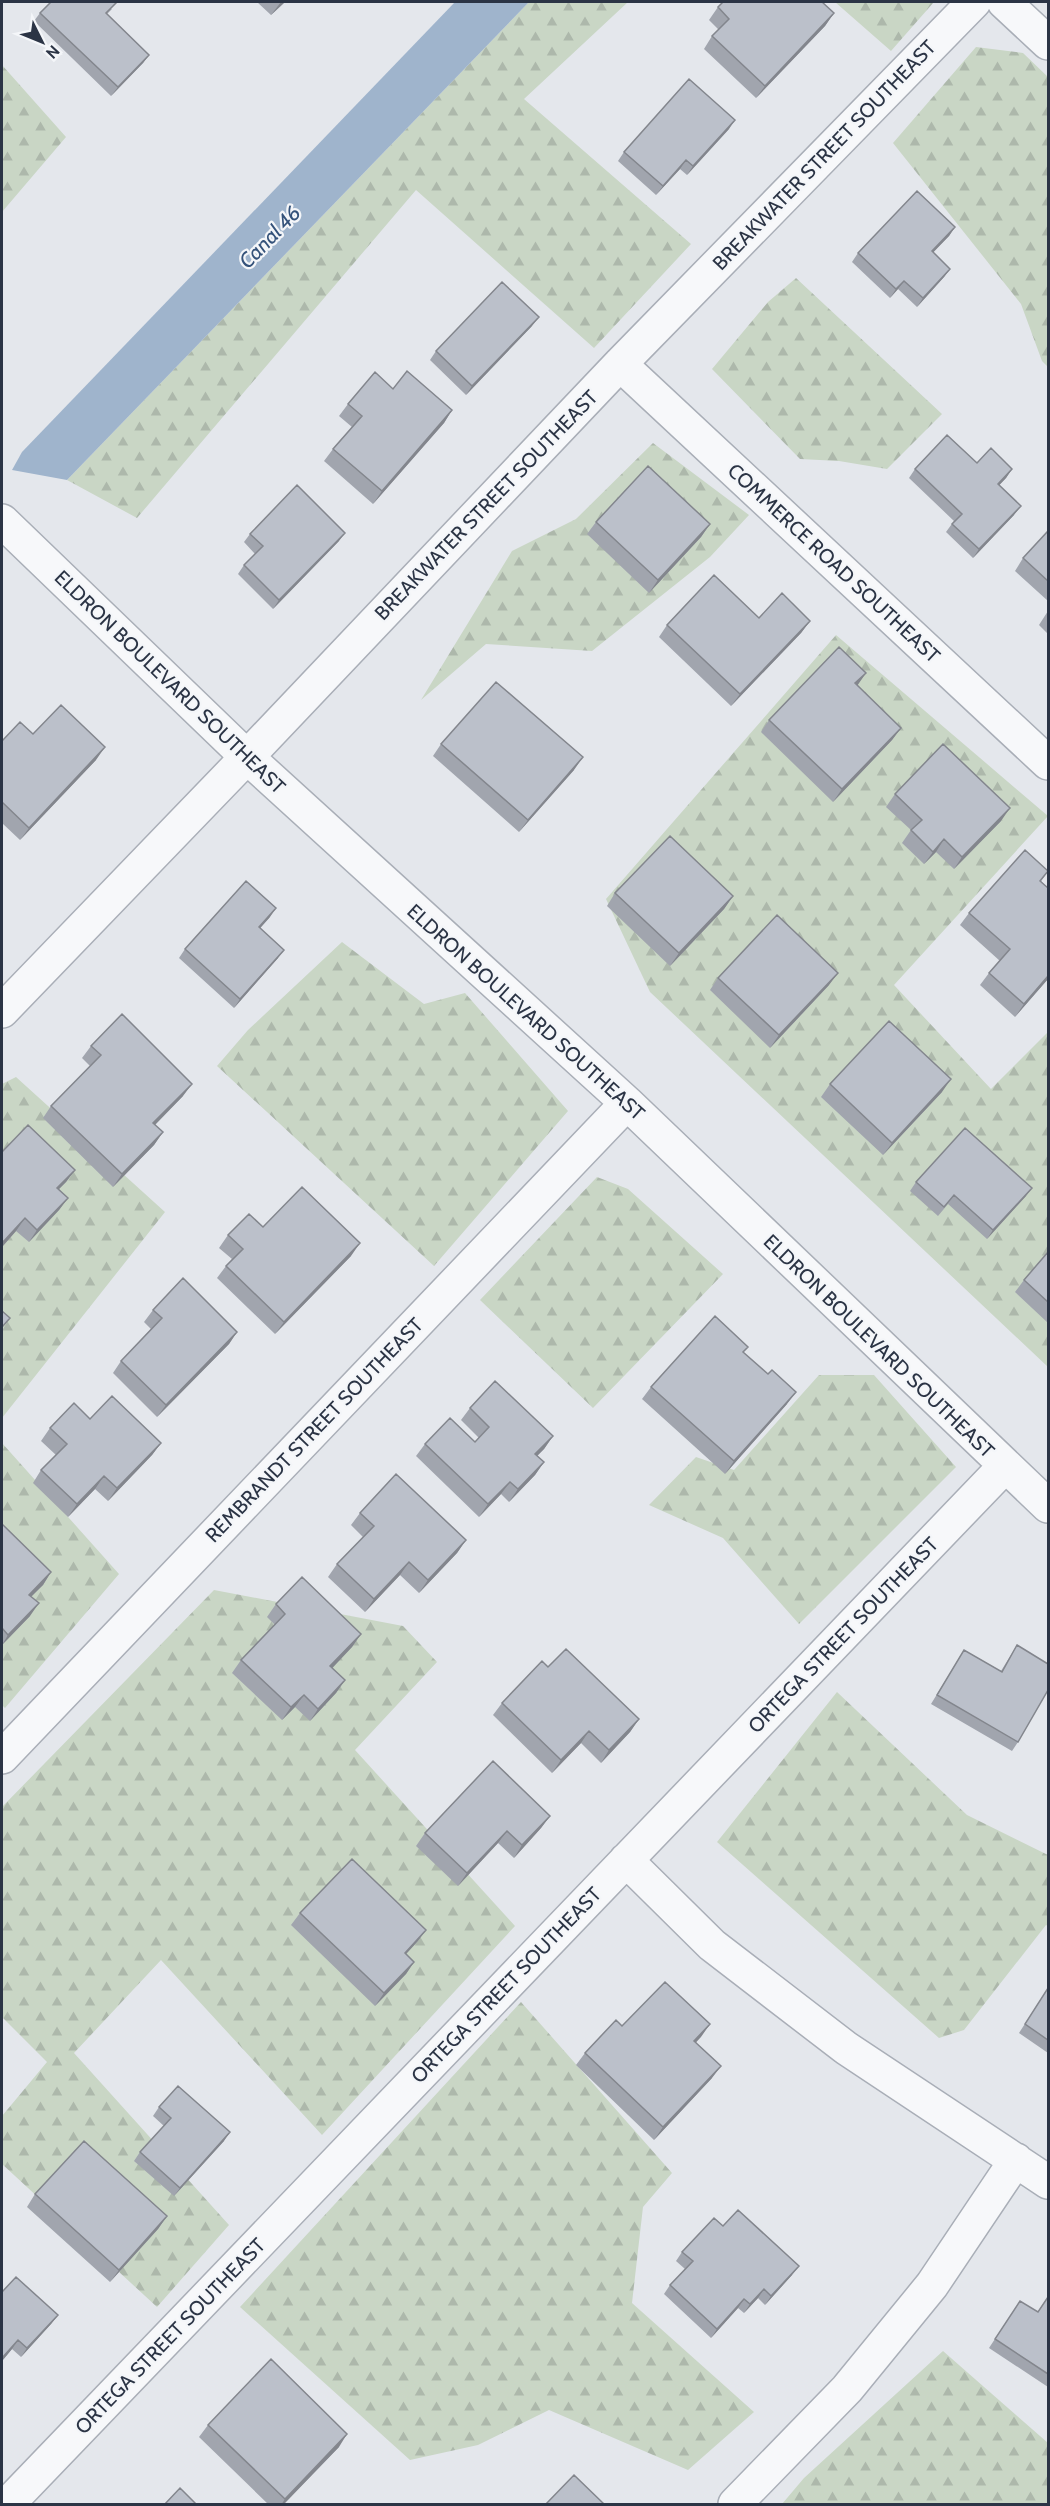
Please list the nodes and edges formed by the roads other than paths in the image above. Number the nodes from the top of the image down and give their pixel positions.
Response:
1 (974, 2) edge
2 (1004, 2) edge
3 (1048, 44) edge
4 (620, 364) junction
5 (2, 520) edge
6 (247, 757) junction
7 (1048, 763) edge
8 (2, 1011) edge
9 (627, 1103) junction
10 (1005, 1466) junction
11 (1048, 1506) edge
12 (2, 1756) edge
13 (626, 1860) junction
14 (1016, 2160) junction
15 (1048, 2182) edge
16 (8, 2505) edge
17 (735, 2505) edge

1 - 4 street, BREAKWATER STREET SOUTHEAST
2 - 3 street
4 - 6 street, BREAKWATER STREET SOUTHEAST
4 - 7 street, COMMERCE ROAD SOUTHEAST
5 - 6 street, ELDRON BOULEVARD SOUTHEAST
6 - 8 street, BREAKWATER STREET SOUTHEAST
6 - 9 street, ELDRON BOULEVARD SOUTHEAST
9 - 10 street, ELDRON BOULEVARD SOUTHEAST
9 - 12 street, REMBRANDT STREET SOUTHEAST
10 - 11 street, ELDRON BOULEVARD SOUTHEAST
10 - 13 street, ORTEGA STREET SOUTHEAST
13 - 14 street
13 - 16 street, ORTEGA STREET SOUTHEAST
14 - 15 street
14 - 17 street

